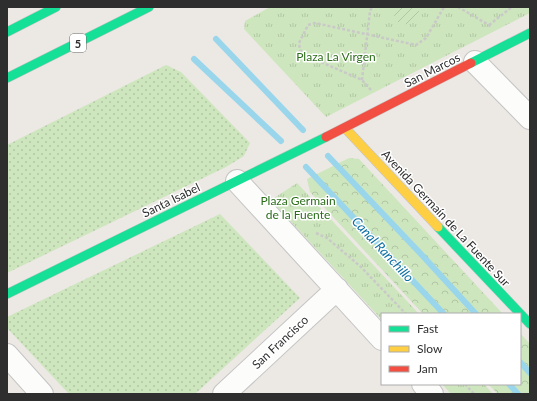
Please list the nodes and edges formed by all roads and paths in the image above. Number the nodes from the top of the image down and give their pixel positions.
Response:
1 (56, 7) edge
2 (149, 7) edge
3 (372, 7) edge
4 (444, 7) edge
5 (458, 7) edge
6 (512, 7) edge
7 (489, 25) junction
8 (492, 31) dead end
9 (7, 32) edge
10 (530, 33) edge
11 (367, 34) junction
12 (475, 62) junction
13 (7, 78) edge
14 (530, 118) edge
15 (345, 128) junction
16 (237, 181) junction
17 (314, 232) dead end
18 (337, 289) junction
19 (7, 294) edge
20 (405, 313) edge
21 (520, 313) edge
22 (521, 314) edge
23 (530, 324) edge
24 (381, 338) edge
25 (7, 355) edge
26 (466, 385) edge
27 (42, 394) edge
28 (224, 394) edge
29 (474, 394) edge

1 - 9 main road
2 - 13 main road, 5
3 - 11 path
4 - 11 path
5 - 7 path
6 - 7 path
7 - 8 path
10 - 12 main road, San Marcos
11 - 11 path
12 - 14 street
12 - 15 main road, San Marcos
15 - 16 main road, Santa Isabel
15 - 21 main road, Avenida Germaín de La Fuente Sur
16 - 18 street
16 - 19 main road, Santa Isabel
17 - 20 path
18 - 24 street
18 - 28 street, San Francisco
22 - 23 main road, Avenida Germaín de La Fuente Sur
25 - 27 street
26 - 29 path

